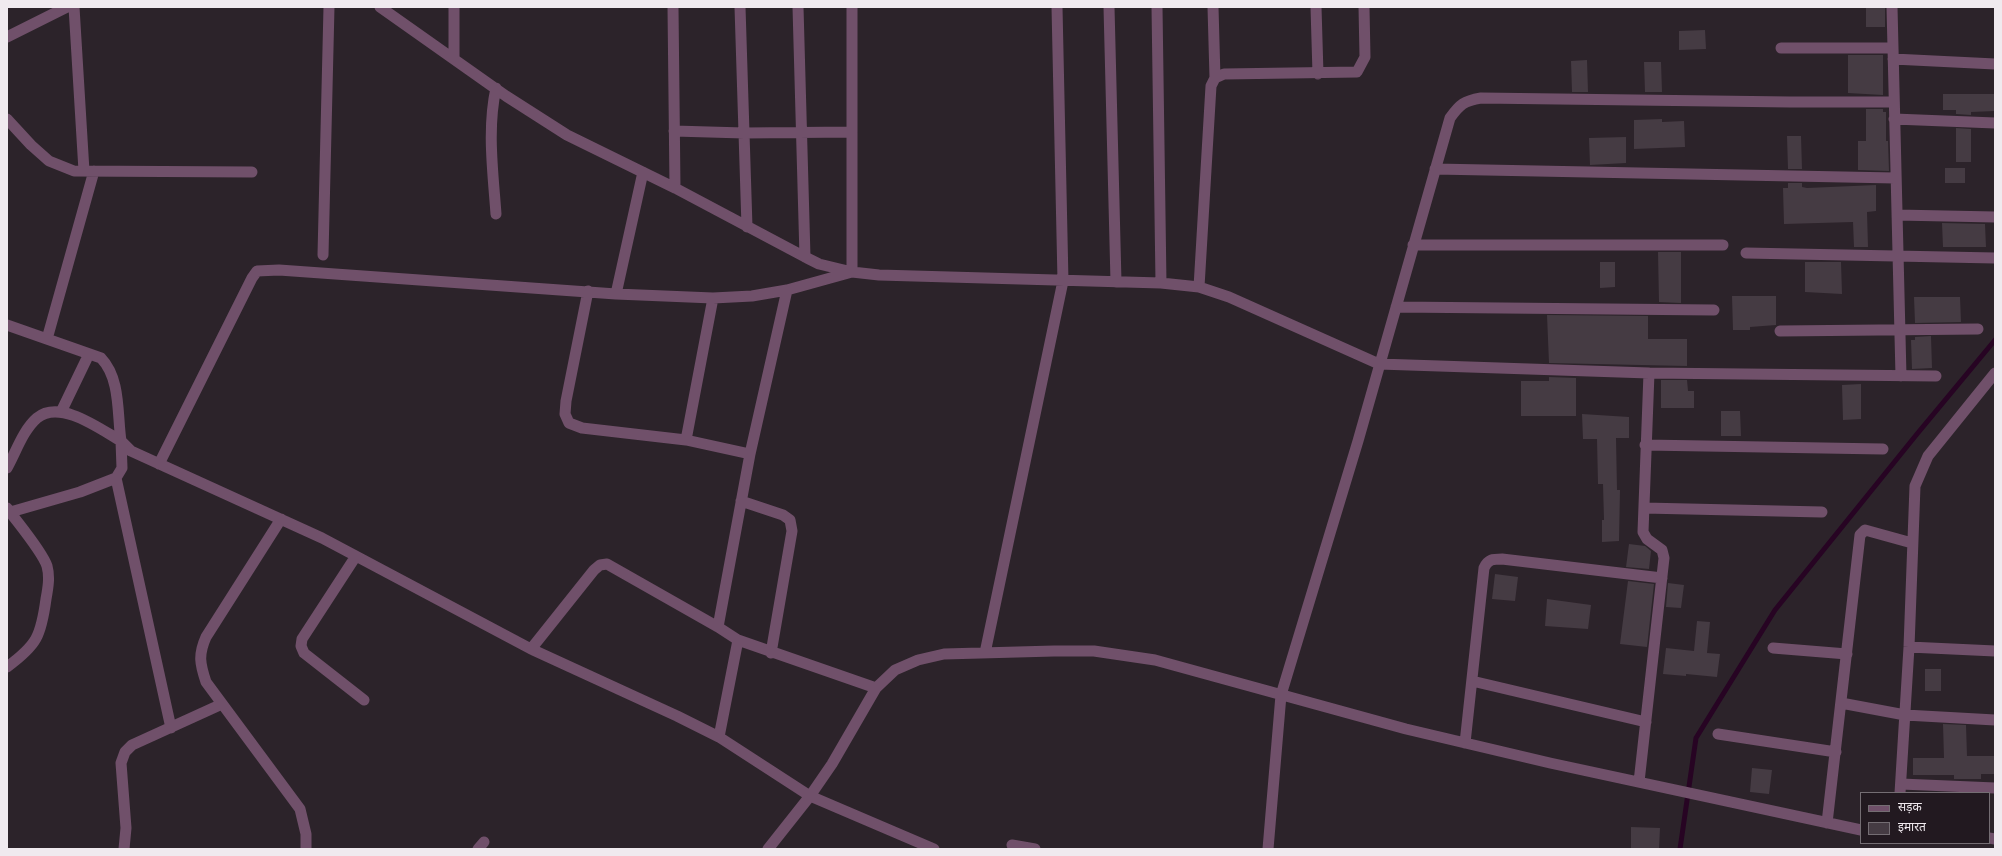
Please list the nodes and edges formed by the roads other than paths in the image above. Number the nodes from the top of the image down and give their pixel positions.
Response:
1 (68, 7) edge
2 (74, 7) edge
3 (329, 7) edge
4 (380, 7) edge
5 (454, 7) edge
6 (673, 7) edge
7 (740, 7) edge
8 (798, 7) edge
9 (852, 7) edge
10 (1057, 7) edge
11 (1109, 7) edge
12 (1157, 7) edge
13 (1213, 7) edge
14 (1316, 7) edge
15 (1364, 7) edge
16 (1892, 7) edge
17 (7, 37) edge
18 (1781, 48) dead end
19 (1892, 53) junction
20 (454, 59) junction
21 (1995, 64) edge
22 (1318, 74) junction
23 (1215, 78) junction
24 (496, 88) junction
25 (1893, 102) junction
26 (7, 119) edge
27 (1894, 119) junction
28 (1995, 123) edge
29 (674, 131) junction
30 (852, 132) junction
31 (744, 133) junction
32 (802, 133) junction
33 (1435, 169) junction
34 (89, 171) junction
35 (252, 172) dead end
36 (643, 172) junction
37 (1895, 178) junction
38 (675, 188) junction
39 (496, 214) dead end
40 (1897, 215) junction
41 (1995, 217) edge
42 (747, 227) junction
43 (1723, 245) dead end
44 (1413, 246) junction
45 (1746, 253) dead end
46 (323, 255) dead end
47 (805, 257) junction
48 (1898, 257) junction
49 (1995, 258) edge
50 (852, 272) junction
51 (1063, 282) junction
52 (1116, 282) junction
53 (1161, 283) junction
54 (1199, 287) junction
55 (787, 290) junction
56 (588, 291) junction
57 (616, 294) junction
58 (713, 298) junction
59 (1396, 307) junction
60 (1714, 310) dead end
61 (7, 325) edge
62 (1978, 329) dead end
63 (1900, 330) junction
64 (1780, 331) dead end
65 (47, 339) junction
66 (89, 354) junction
67 (1379, 364) junction
68 (1649, 373) junction
69 (1995, 373) edge
70 (1901, 376) junction
71 (1936, 376) dead end
72 (61, 412) junction
73 (686, 440) junction
74 (121, 441) junction
75 (1645, 445) junction
76 (1883, 449) dead end
77 (750, 454) junction
78 (159, 464) junction
79 (7, 468) edge
80 (116, 478) junction
81 (741, 502) junction
82 (1644, 508) junction
83 (8, 511) edge
84 (1822, 512) dead end
85 (281, 519) junction
86 (1912, 543) junction
87 (356, 556) junction
88 (1662, 578) junction
89 (718, 627) junction
90 (738, 640) junction
91 (1909, 647) junction
92 (1773, 648) dead end
93 (531, 649) junction
94 (1995, 651) edge
95 (771, 653) junction
96 (985, 653) junction
97 (1846, 654) junction
98 (7, 667) edge
99 (1472, 681) junction
100 (876, 688) junction
101 (1281, 694) junction
102 (364, 700) dead end
103 (1841, 703) junction
104 (222, 704) junction
105 (1905, 715) junction
106 (1995, 720) edge
107 (1646, 722) junction
108 (171, 728) junction
109 (1718, 734) dead end
110 (719, 737) junction
111 (1464, 743) junction
112 (1836, 752) junction
113 (1640, 782) junction
114 (1995, 788) edge
115 (1901, 789) edge
116 (810, 796) junction
117 (1827, 823) junction
118 (1860, 830) edge
119 (1012, 845) dead end
120 (124, 849) edge
121 (306, 849) edge
122 (768, 849) edge
123 (934, 849) edge
124 (1035, 849) edge
125 (1268, 849) edge

1 - 17 street
2 - 34 street
3 - 46 street
4 - 20 street
5 - 20 street
6 - 29 street
7 - 31 street
8 - 32 street
9 - 30 street
10 - 51 street
11 - 52 street
12 - 53 street
13 - 23 street
14 - 22 street
15 - 22 street
16 - 19 street
18 - 19 street
19 - 21 street
19 - 25 street
20 - 24 street
22 - 23 street
23 - 54 street
24 - 36 street
24 - 39 street
25 - 27 street
25 - 33 street
26 - 34 street
27 - 28 street
27 - 37 street
29 - 31 street
29 - 38 street
30 - 32 street
30 - 50 street
31 - 32 street
31 - 42 street
32 - 47 street
33 - 37 street
33 - 44 street
34 - 35 street
34 - 65 street
36 - 38 street
36 - 57 street
37 - 40 street
38 - 42 street
40 - 41 street
40 - 48 street
42 - 47 street
43 - 44 street
44 - 59 street
45 - 48 street
47 - 50 street
48 - 49 street
48 - 63 street
50 - 51 street
50 - 55 street
51 - 52 street
51 - 96 street
52 - 53 street
53 - 54 street
54 - 67 street
55 - 58 street
55 - 77 street
56 - 57 street
56 - 73 street
56 - 78 street
57 - 58 street
58 - 73 street
59 - 60 street
59 - 67 street
61 - 65 street
62 - 63 street
63 - 64 street
63 - 70 street
65 - 66 street
66 - 72 street
66 - 74 street
67 - 68 street
67 - 101 street
68 - 70 street
68 - 75 street
69 - 86 street
70 - 71 street
72 - 74 street
72 - 79 street
73 - 77 street
74 - 78 street
74 - 80 street
75 - 76 street
75 - 82 street
77 - 81 street
78 - 85 street
80 - 83 street
80 - 108 street
81 - 89 street
81 - 95 street
82 - 84 street
82 - 88 street
83 - 98 street
85 - 87 street
85 - 104 street
86 - 91 street
86 - 97 street
87 - 93 street
87 - 102 street
88 - 99 street
88 - 107 street
89 - 90 street
89 - 93 street
90 - 95 street
90 - 110 street
91 - 94 street
91 - 105 street
92 - 97 street
93 - 110 street
95 - 100 street
96 - 100 street
96 - 101 street
97 - 103 street
99 - 107 street
99 - 111 street
100 - 116 street
101 - 111 street
101 - 125 street
103 - 105 street
103 - 112 street
104 - 108 street
104 - 121 street
105 - 106 street
105 - 115 street
107 - 113 street
108 - 120 street
109 - 112 street
110 - 116 street
111 - 113 street
112 - 117 street
113 - 117 street
114 - 115 street
116 - 122 street
116 - 123 street
117 - 118 street
119 - 124 street

